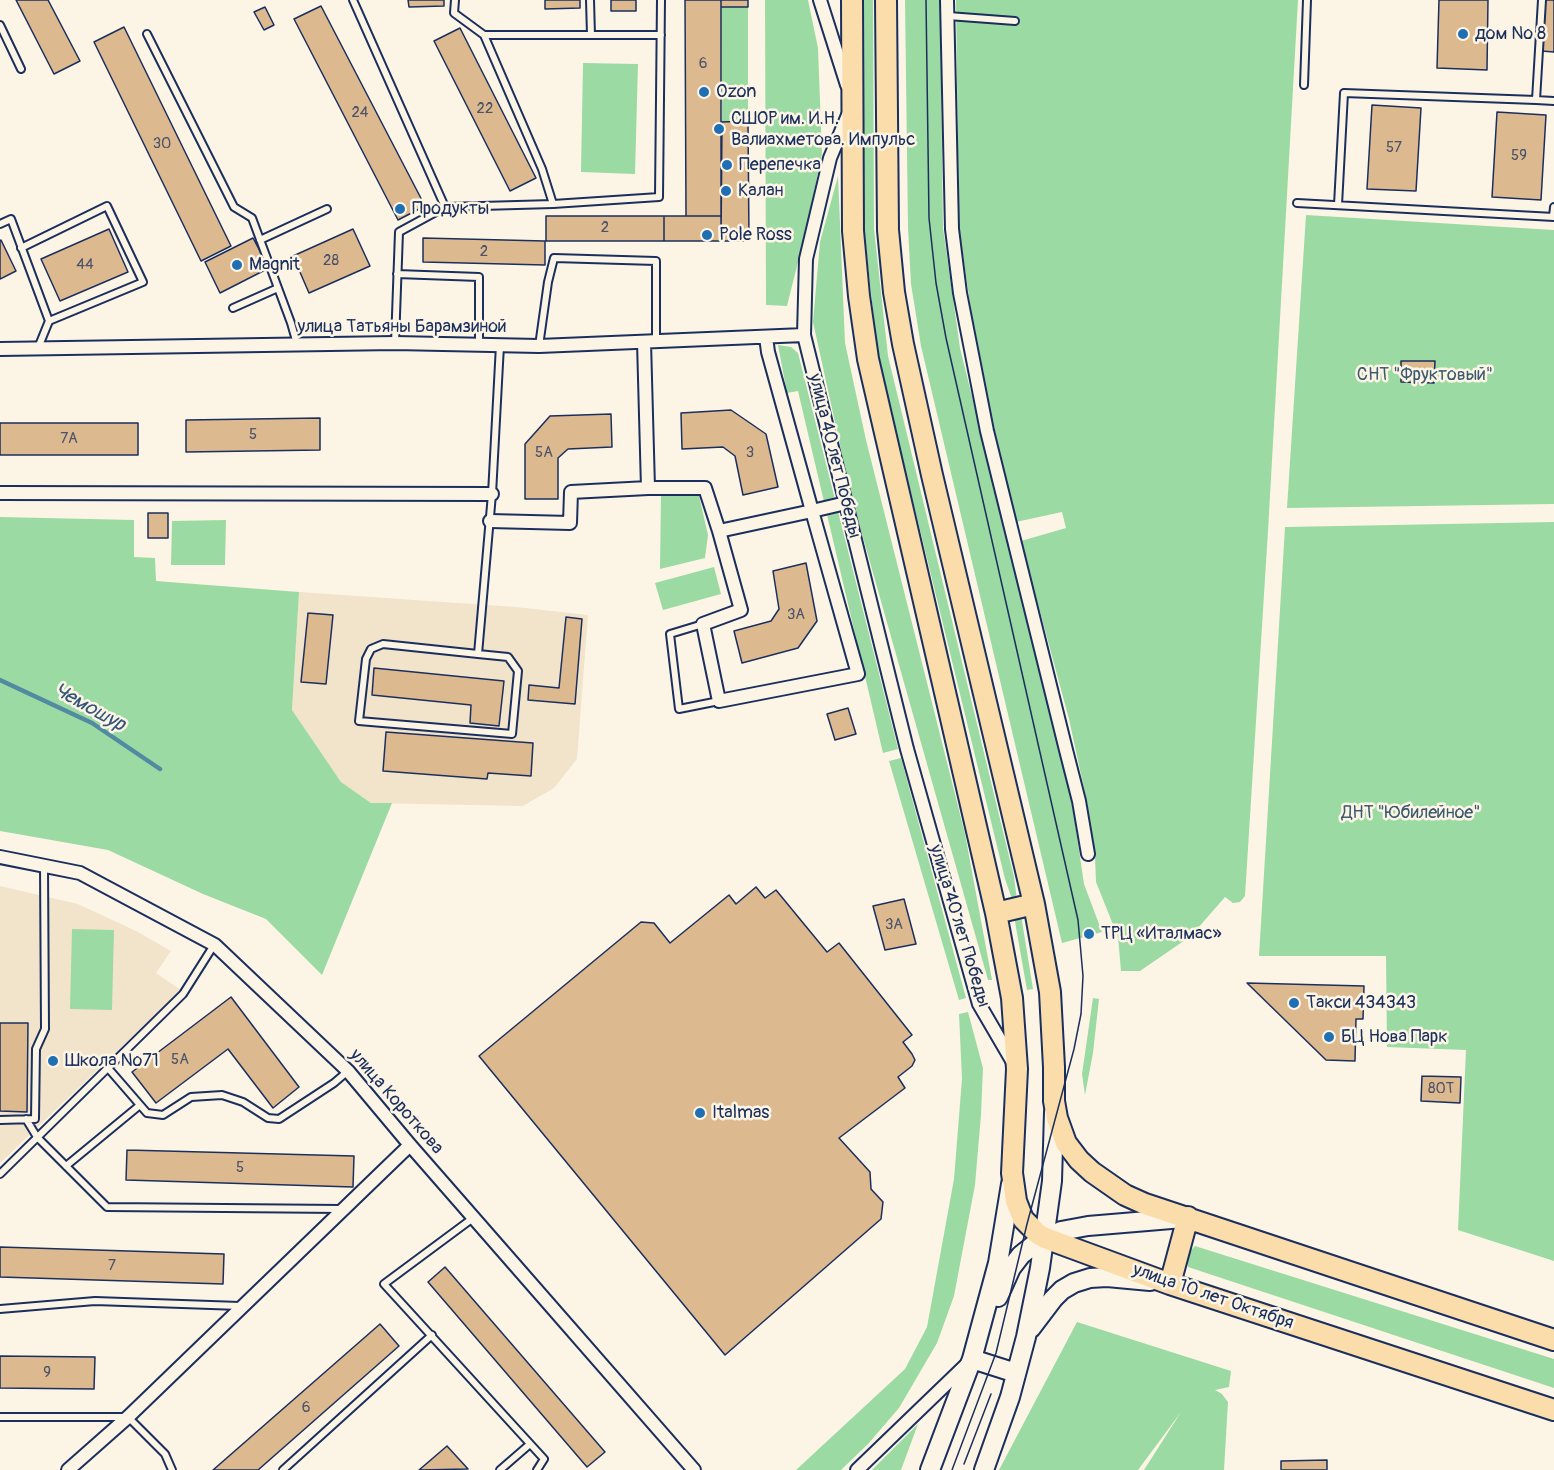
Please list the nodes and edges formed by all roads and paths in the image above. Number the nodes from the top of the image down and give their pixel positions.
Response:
1 (353, 0) edge
2 (455, 0) edge
3 (590, 0) edge
4 (660, 0) edge
5 (820, 0) edge
6 (852, 0) edge
7 (886, 0) edge
8 (947, 0) edge
9 (1307, 0) edge
10 (1542, 0) edge
11 (948, 16) junction
12 (1015, 21) dead end
13 (0, 25) edge
14 (147, 34) dead end
15 (484, 35) junction
16 (591, 35) junction
17 (661, 35) junction
18 (7, 37) junction
19 (0, 41) edge
20 (21, 69) dead end
21 (1304, 85) dead end
22 (1536, 100) junction
23 (1554, 101) edge
24 (853, 104) junction
25 (1296, 203) dead end
26 (553, 204) junction
27 (1338, 205) junction
28 (445, 207) junction
29 (1554, 207) edge
30 (327, 209) dead end
31 (1554, 217) edge
32 (0, 224) edge
33 (260, 240) junction
34 (21, 248) junction
35 (397, 274) junction
36 (278, 288) junction
37 (233, 308) dead end
38 (49, 321) junction
39 (804, 335) junction
40 (766, 337) junction
41 (650, 342) junction
42 (395, 343) junction
43 (297, 344) junction
44 (479, 345) junction
45 (500, 345) junction
46 (539, 346) junction
47 (38, 348) junction
48 (0, 349) edge
49 (648, 488) junction
50 (0, 493) edge
51 (492, 495) junction
52 (846, 503) junction
53 (812, 512) junction
54 (490, 521) junction
55 (719, 531) junction
56 (703, 624) junction
57 (477, 654) junction
58 (719, 701) junction
59 (1088, 854) dead end
60 (0, 856) edge
61 (44, 865) junction
62 (1034, 904) junction
63 (996, 913) junction
64 (215, 945) junction
65 (108, 1068) junction
66 (1017, 1069) junction
67 (348, 1071) junction
68 (1054, 1101) junction
69 (140, 1106) junction
70 (26, 1119) junction
71 (0, 1120) edge
72 (37, 1137) junction
73 (410, 1145) junction
74 (66, 1166) junction
75 (1012, 1173) junction
76 (0, 1174) edge
77 (345, 1209) junction
78 (1188, 1217) junction
79 (473, 1218) junction
80 (1045, 1238) junction
81 (1170, 1284) junction
82 (244, 1306) junction
83 (0, 1309) edge
84 (432, 1335) junction
85 (1026, 1338) junction
86 (1554, 1340) edge
87 (972, 1359) junction
88 (1016, 1373) junction
89 (1554, 1410) edge
90 (0, 1417) edge
91 (128, 1417) junction
92 (530, 1444) junction
93 (68, 1470) edge
94 (172, 1470) edge
95 (283, 1470) edge
96 (500, 1470) edge
97 (537, 1470) edge
98 (694, 1470) edge
99 (857, 1470) edge
100 (930, 1470) edge
101 (984, 1470) edge

1 - 28 lane
2 - 15 lane
3 - 16 lane
4 - 17 lane
5 - 24 street, улица 40 лет Победы
6 - 24 main road, улица 40 лет Победы
7 - 62 main road
8 - 11 street
9 - 21 lane
10 - 22 lane
11 - 12 lane
11 - 59 street
13 - 18 lane
14 - 33 lane
15 - 16 lane
15 - 26 lane
16 - 17 lane
17 - 26 lane
18 - 19 lane
18 - 20 lane
22 - 23 lane
22 - 27 lane
24 - 39 street, улица 40 лет Победы
24 - 63 main road, улица 40 лет Победы
25 - 27 lane
26 - 28 lane
27 - 31 lane
28 - 35 lane
29 - 31 lane
30 - 33 lane
32 - 34 lane
33 - 36 lane
34 - 38 lane
34 - 38 lane
35 - 42 lane
35 - 44 lane
36 - 37 lane
36 - 43 lane
38 - 47 lane
39 - 40 street, улица Татьяны Барамзиной
39 - 52 street, улица 40 лет Победы
40 - 41 street, улица Татьяны Барамзиной
40 - 53 street
41 - 46 street, улица Татьяны Барамзиной
41 - 46 lane
41 - 49 street
42 - 43 street, улица Татьяны Барамзиной
42 - 44 street, улица Татьяны Барамзиной
43 - 47 street, улица Татьяны Барамзиной
44 - 45 street, улица Татьяны Барамзиной
45 - 46 street, улица Татьяны Барамзиной
45 - 51 lane
47 - 48 street, улица Татьяны Барамзиной
49 - 54 street
49 - 55 street
50 - 51 street
51 - 54 lane
52 - 53 street
52 - 66 street, улица 40 лет Победы
53 - 55 street
53 - 58 street
54 - 57 lane
55 - 56 street
56 - 58 street
56 - 58 lane
57 - 57 lane
60 - 61 street, улица Короткова
61 - 64 street, улица Короткова
61 - 70 lane
62 - 63 main road
62 - 68 main road
63 - 66 main road, улица 40 лет Победы
64 - 65 lane
64 - 67 street, улица Короткова
65 - 69 lane
65 - 72 lane
66 - 75 main road, улица 10 лет Октября
67 - 69 lane
67 - 73 street, улица Короткова
68 - 78 main road
68 - 80 main road
69 - 74 lane
70 - 71 lane
70 - 72 lane
72 - 74 lane
72 - 76 lane
73 - 77 street
73 - 79 street, улица Короткова
74 - 77 lane
75 - 80 main road, улица 10 лет Октября
75 - 87 main road
77 - 82 street
78 - 80 main road
78 - 81 main road
78 - 86 main road
79 - 84 lane
79 - 98 street, улица Короткова
80 - 81 main road, улица 10 лет Октября
80 - 85 main road
80 - 87 main road
81 - 85 main road
81 - 89 main road, улица 10 лет Октября
82 - 83 lane
82 - 91 street
84 - 92 lane
84 - 95 lane
85 - 88 main road
87 - 88 main road
87 - 99 street
87 - 100 main road
88 - 101 main road
90 - 91 lane
91 - 93 street
91 - 94 lane
92 - 96 lane
92 - 97 lane

